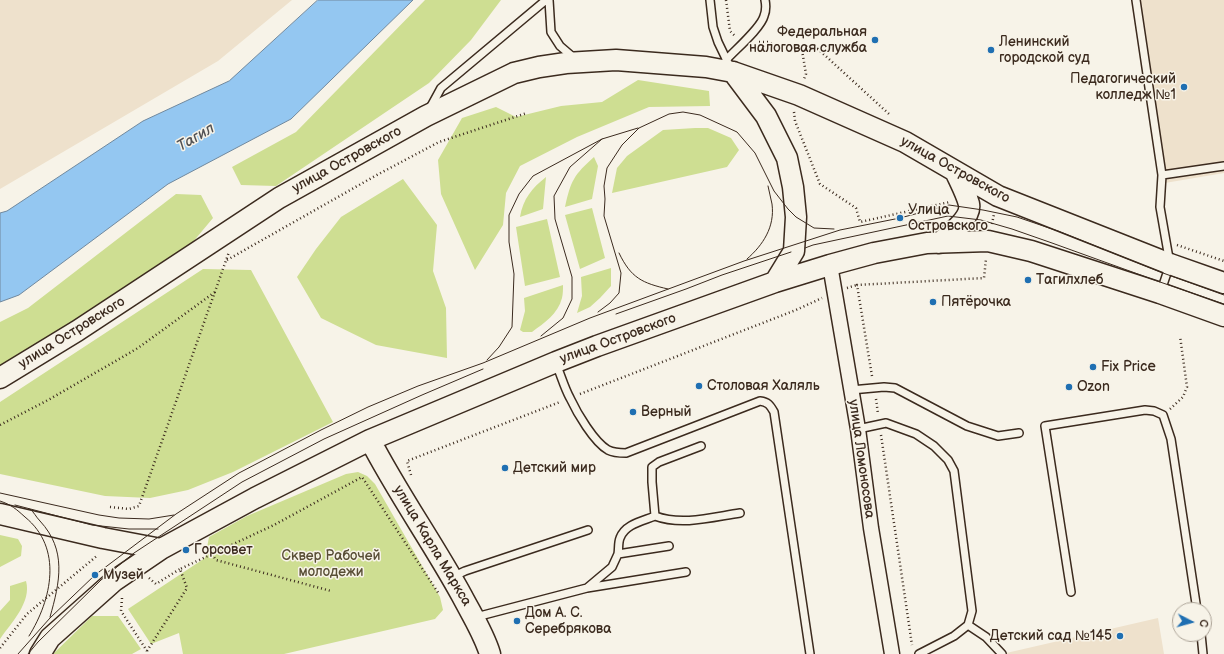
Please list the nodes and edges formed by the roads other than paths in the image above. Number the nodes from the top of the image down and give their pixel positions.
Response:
1 (546, 0) edge
2 (549, 0) edge
3 (710, 0) edge
4 (765, 0) edge
5 (1136, 0) edge
6 (586, 62) junction
7 (729, 66) junction
8 (426, 116) junction
9 (1224, 166) edge
10 (955, 171) junction
11 (1162, 176) junction
12 (939, 243) junction
13 (1170, 264) junction
14 (830, 265) junction
15 (776, 282) junction
16 (1224, 283) edge
17 (1160, 293) junction
18 (1224, 316) edge
19 (556, 362) junction
20 (0, 378) edge
21 (851, 390) junction
22 (858, 429) junction
23 (1019, 433) dead end
24 (370, 440) junction
25 (701, 446) dead end
26 (740, 513) dead end
27 (0, 514) edge
28 (655, 516) junction
29 (588, 530) dead end
30 (669, 546) dead end
31 (161, 549) junction
32 (618, 554) junction
33 (686, 572) dead end
34 (452, 577) junction
35 (587, 588) junction
36 (1071, 592) dead end
37 (1196, 602) edge
38 (474, 618) junction
39 (968, 625) junction
40 (1201, 642) edge
41 (40, 654) edge
42 (490, 654) edge
43 (810, 654) edge
44 (892, 654) edge
45 (918, 654) edge
46 (1002, 654) edge
47 (1203, 654) edge

1 - 8 lane
2 - 6 lane
3 - 7 lane
4 - 7 lane
5 - 11 lane
6 - 7 main road, улица Островского
6 - 8 main road, улица Островского
7 - 10 main road, улица Островского
7 - 15 main road
8 - 20 main road, улица Островского
9 - 11 lane
10 - 12 main road
10 - 13 main road, улица Островского
11 - 13 lane
12 - 14 main road, улица Островского
12 - 17 main road, улица Островского
13 - 16 main road, улица Островского
13 - 17 lane
14 - 15 main road, улица Островского
14 - 21 street, улица Ломоносова
15 - 19 main road, улица Островского
17 - 18 main road, улица Островского
19 - 24 main road, улица Островского
19 - 43 lane
21 - 22 street, улица Ломоносова
21 - 23 lane
22 - 39 lane
22 - 44 street, улица Ломоносова
24 - 31 main road, улица Островского
24 - 34 main road, улица Карла Маркса
25 - 28 lane
26 - 28 lane
27 - 31 main road
28 - 32 lane
29 - 34 lane
30 - 32 lane
31 - 41 main road, улица Островского
32 - 35 lane
33 - 35 lane
34 - 38 main road, улица Карла Маркса
35 - 38 lane
36 - 37 lane
38 - 42 main road, улица Карла Маркса
39 - 45 lane
39 - 46 lane
40 - 47 lane

